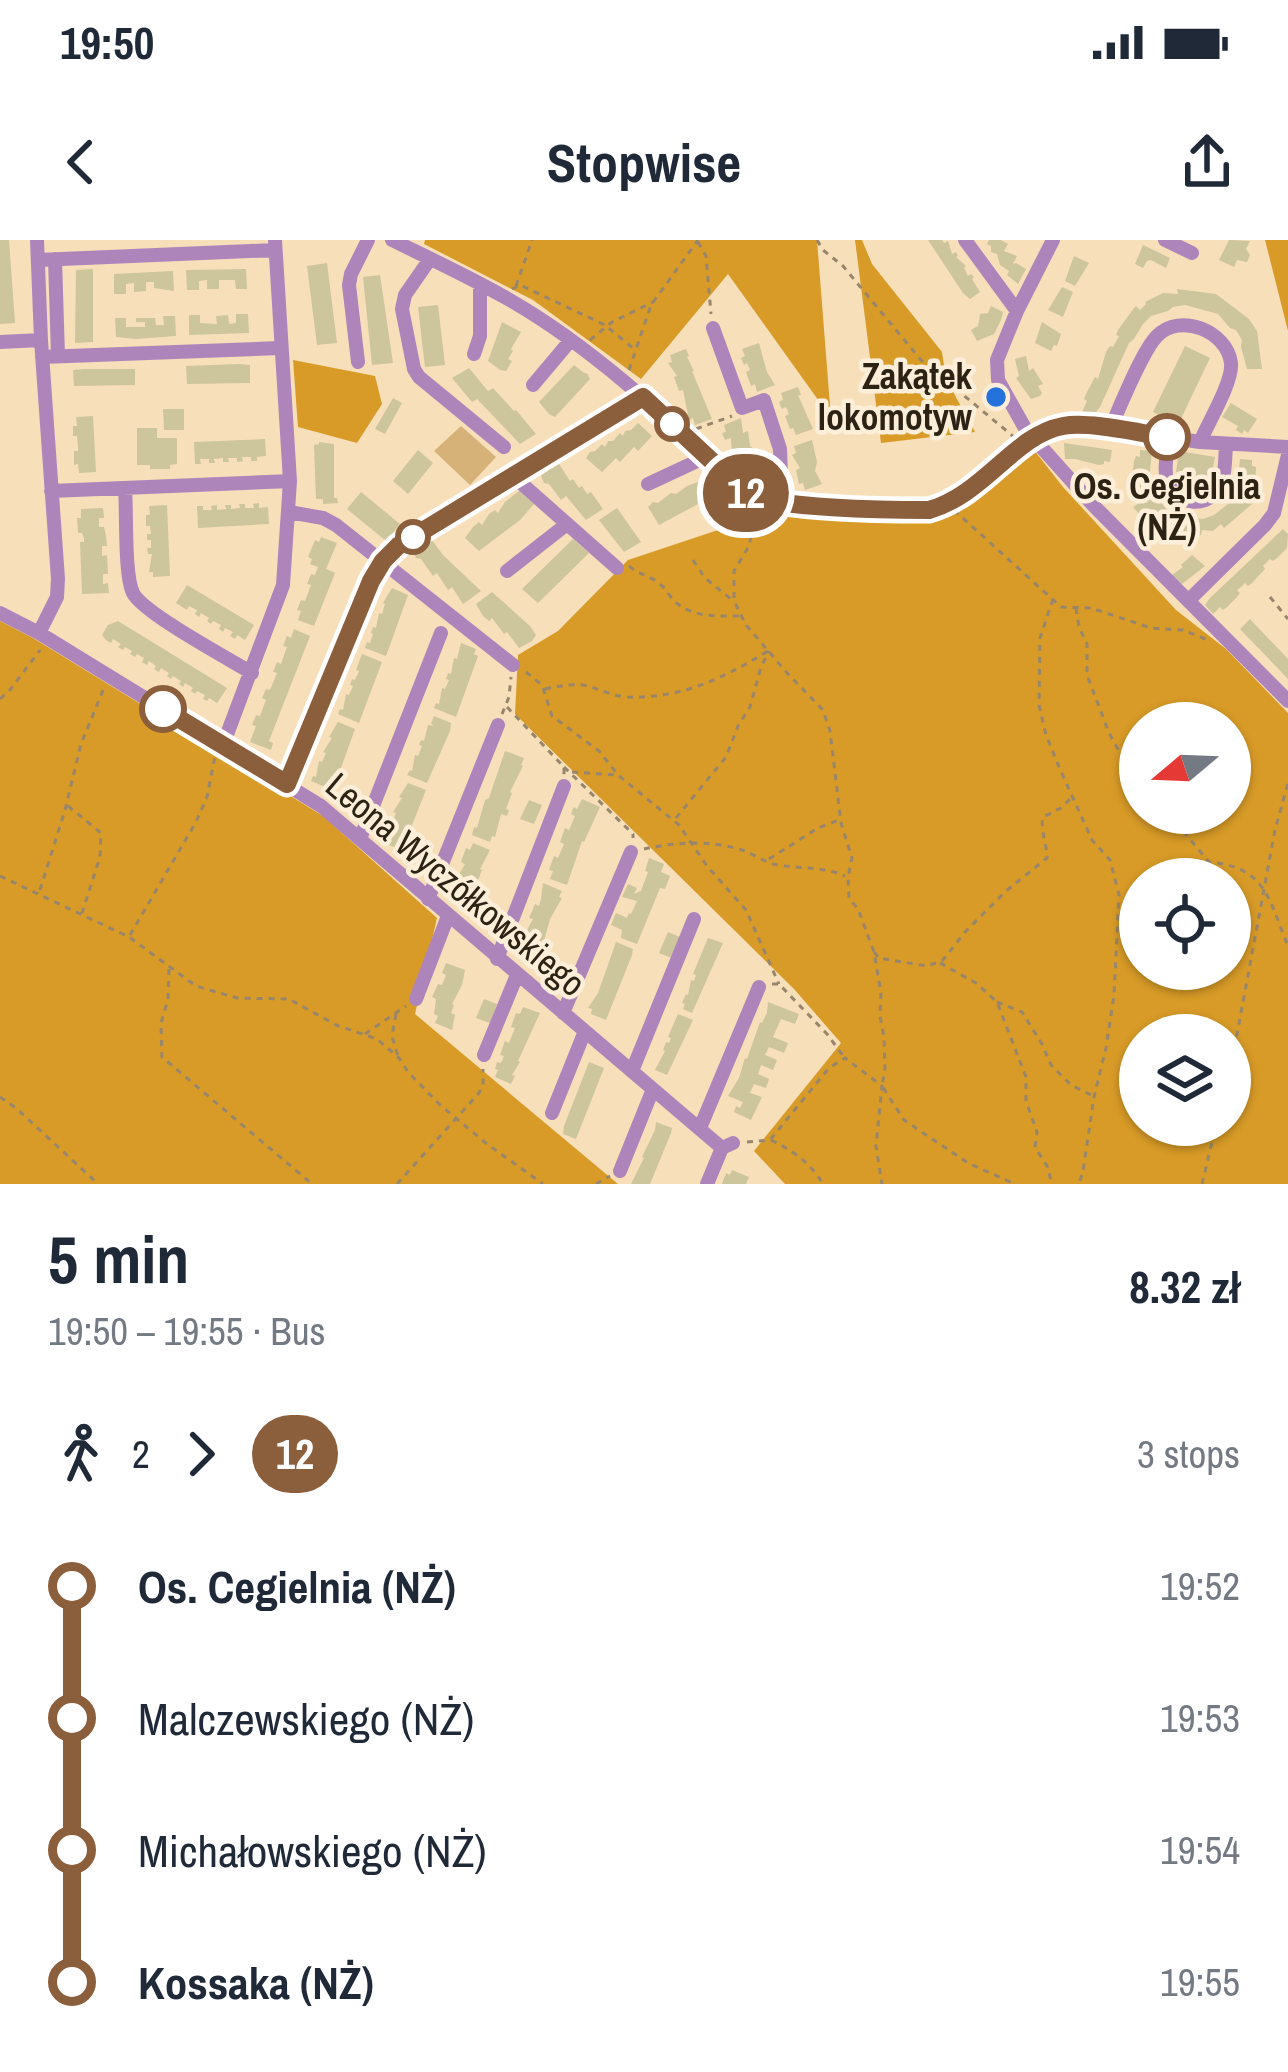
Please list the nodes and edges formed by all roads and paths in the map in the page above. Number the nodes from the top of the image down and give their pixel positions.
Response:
1 (37, 240) edge
2 (368, 240) edge
3 (392, 240) edge
4 (532, 240) edge
5 (698, 240) edge
6 (817, 240) edge
7 (965, 240) edge
8 (1053, 240) edge
9 (1165, 240) edge
10 (275, 245) edge
11 (168, 247) edge
12 (1192, 253) dead end
13 (55, 259) junction
14 (430, 259) junction
15 (38, 260) junction
16 (480, 285) junction
17 (515, 287) junction
18 (500, 295) junction
19 (654, 301) junction
20 (1017, 311) junction
21 (607, 326) junction
22 (713, 328) joint
23 (40, 340) junction
24 (0, 342) edge
25 (574, 345) junction
26 (280, 348) junction
27 (635, 350) junction
28 (474, 354) dead end
29 (50, 357) junction
30 (358, 362) dead end
31 (624, 383) junction
32 (533, 385) dead end
33 (643, 397) junction
34 (742, 407) junction
35 (1110, 429) junction
36 (683, 434) junction
37 (1169, 438) junction
38 (1026, 440) junction
39 (1200, 442) junction
40 (1226, 444) junction
41 (505, 447) dead end
42 (1288, 451) edge
43 (707, 457) junction
44 (513, 476) junction
45 (290, 481) junction
46 (648, 484) dead end
47 (125, 488) junction
48 (51, 491) junction
49 (758, 499) junction
50 (782, 502) junction
51 (948, 504) junction
52 (289, 512) junction
53 (567, 524) junction
54 (693, 560) dead end
55 (383, 561) junction
56 (621, 564) joint
57 (507, 571) dead end
58 (1270, 597) dead end
59 (1053, 599) junction
60 (1189, 600) junction
61 (734, 601) junction
62 (1076, 608) junction
63 (0, 613) edge
64 (742, 616) junction
65 (1288, 619) edge
66 (441, 633) dead end
67 (44, 636) junction
68 (1216, 644) dead end
69 (770, 650) junction
70 (513, 665) junction
71 (252, 673) junction
72 (108, 675) junction
73 (543, 689) junction
74 (0, 699) edge
75 (1288, 700) edge
76 (506, 705) junction
77 (498, 725) joint
78 (221, 744) junction
79 (1119, 751) edge
80 (566, 774) junction
81 (618, 775) junction
82 (287, 784) junction
83 (1288, 784) edge
84 (1073, 797) junction
85 (66, 805) junction
86 (841, 819) junction
87 (674, 821) junction
88 (1186, 834) edge
89 (360, 838) junction
90 (692, 844) junction
91 (632, 852) junction
92 (766, 861) junction
93 (2, 876) edge
94 (848, 878) junction
95 (1265, 887) junction
96 (40, 893) junction
97 (428, 899) junction
98 (82, 914) junction
99 (448, 916) junction
100 (694, 919) dead end
101 (129, 937) junction
102 (1288, 946) edge
103 (874, 952) junction
104 (497, 958) junction
105 (938, 962) junction
106 (170, 968) junction
107 (517, 975) junction
108 (779, 985) junction
109 (759, 987) joint
110 (416, 1000) joint
111 (997, 1002) junction
112 (397, 1011) junction
113 (563, 1013) junction
114 (1241, 1014) edge
115 (585, 1031) junction
116 (363, 1035) junction
117 (484, 1055) joint
118 (399, 1058) junction
119 (845, 1058) junction
120 (632, 1071) junction
121 (882, 1086) junction
122 (652, 1089) junction
123 (0, 1097) edge
124 (1094, 1097) junction
125 (551, 1113) dead end
126 (455, 1118) junction
127 (700, 1128) junction
128 (770, 1140) junction
129 (728, 1146) junction
130 (1211, 1146) edge
131 (620, 1171) joint
132 (98, 1184) edge
133 (312, 1184) edge
134 (397, 1184) edge
135 (543, 1184) edge
136 (596, 1184) edge
137 (707, 1184) edge
138 (823, 1184) edge
139 (882, 1184) edge
140 (1015, 1184) edge
141 (1052, 1184) edge
142 (1079, 1184) edge
143 (1202, 1184) edge

1 - 15 street
2 - 30 street
3 - 14 street
4 - 17 path
5 - 19 path
5 - 22 path
6 - 38 path
7 - 20 street
8 - 20 street
9 - 12 street
10 - 11 street
10 - 26 street
11 - 13 street
13 - 15 street
13 - 29 street
14 - 16 street
14 - 41 street
15 - 23 street
16 - 18 street
16 - 28 street
17 - 18 path
17 - 21 path
18 - 25 street
19 - 21 path
19 - 27 path
20 - 38 street
21 - 25 path
21 - 27 path
22 - 34 street
23 - 24 street
23 - 29 street
25 - 31 street
25 - 32 street
26 - 29 street
26 - 45 street
27 - 31 path
29 - 48 street
31 - 33 street
33 - 36 street
33 - 44 street
34 - 36 path
34 - 50 street
35 - 37 street
35 - 38 street
35 - 39 street
36 - 43 street
37 - 39 street
37 - 40 street
38 - 51 street
38 - 60 street
39 - 40 street
40 - 42 street
42 - 60 street
43 - 46 street
43 - 49 street
44 - 53 street
44 - 55 street
45 - 47 street
45 - 52 street
47 - 48 street
47 - 71 street
48 - 67 street
49 - 50 street
49 - 61 path
50 - 51 street
51 - 59 path
52 - 55 street
52 - 71 street
53 - 56 street
53 - 57 street
54 - 61 path
55 - 70 street
55 - 82 street
56 - 64 path
58 - 65 path
59 - 62 path
59 - 84 path
60 - 75 street
61 - 64 path
62 - 68 path
62 - 79 path
63 - 67 street, Leona Wyczółkowskiego
64 - 69 path
66 - 89 street
67 - 72 street, Leona Wyczółkowskiego
67 - 74 path
69 - 73 path
69 - 86 path
69 - 87 path
70 - 73 path
70 - 76 path
71 - 78 street
72 - 78 street, Leona Wyczółkowskiego
72 - 85 path
73 - 81 path
76 - 77 path
76 - 80 path
77 - 97 street
78 - 82 street, Leona Wyczółkowskiego
78 - 101 path
80 - 81 path
80 - 91 path
80 - 104 street
81 - 87 path
82 - 89 street, Leona Wyczółkowskiego
83 - 95 path
84 - 105 path
84 - 124 path
85 - 96 path
85 - 98 path
86 - 92 path
86 - 94 path
87 - 90 path
88 - 95 path
89 - 97 street, Leona Wyczółkowskiego
90 - 91 path
90 - 92 path
90 - 108 path
91 - 113 street
92 - 94 path
93 - 96 path
94 - 103 path
95 - 102 path
95 - 114 path
96 - 98 path
97 - 99 street, Leona Wyczółkowskiego
98 - 101 path
99 - 104 street, Leona Wyczółkowskiego
99 - 110 street
100 - 120 street
101 - 106 path
103 - 105 path
103 - 121 path
104 - 107 street, Leona Wyczółkowskiego
105 - 111 path
106 - 116 path
106 - 133 path
107 - 113 street, Leona Wyczółkowskiego
107 - 117 street
108 - 109 path
108 - 119 path
109 - 127 street
110 - 112 path
111 - 124 path
111 - 141 path
112 - 116 path
112 - 118 path
113 - 115 street, Leona Wyczółkowskiego
115 - 120 street, Leona Wyczółkowskiego
115 - 125 street
116 - 118 path
117 - 126 path
118 - 126 path
119 - 121 path
119 - 128 path
120 - 122 street, Leona Wyczółkowskiego
121 - 139 path
121 - 140 path
122 - 127 street, Leona Wyczółkowskiego
122 - 131 street
123 - 132 path
124 - 142 path
126 - 134 path
126 - 135 path
127 - 129 street, Leona Wyczółkowskiego
128 - 129 path
128 - 138 path
129 - 137 street
130 - 143 path
131 - 136 path

